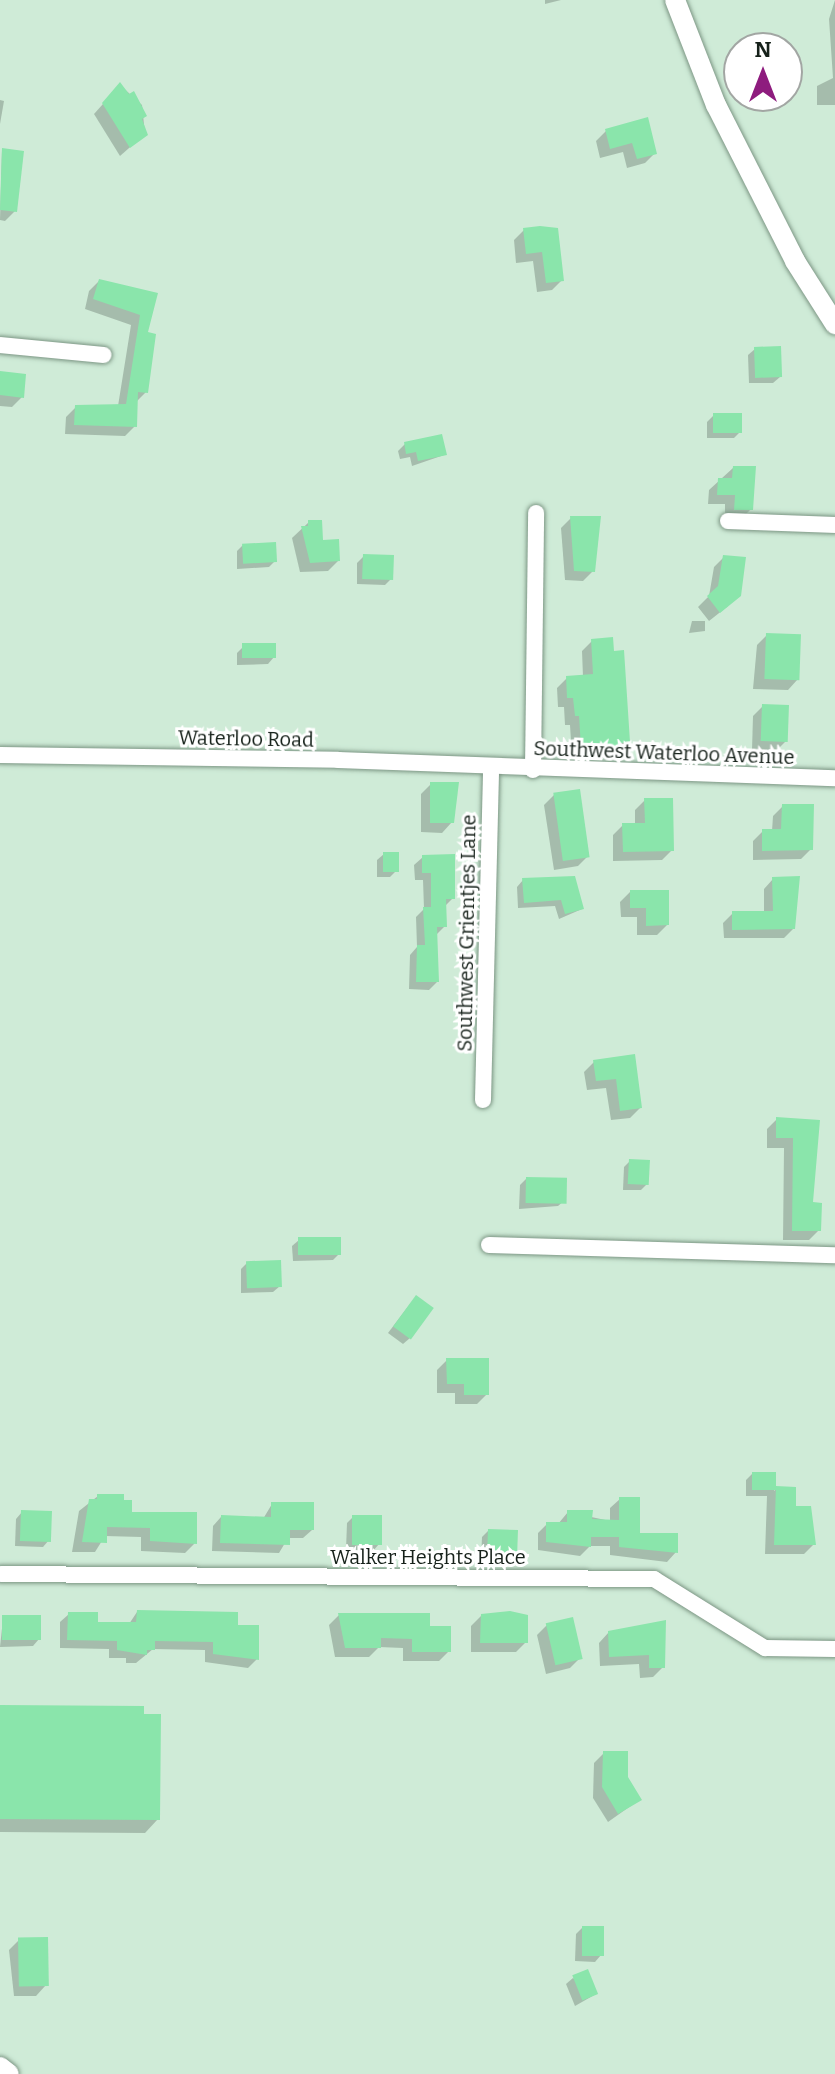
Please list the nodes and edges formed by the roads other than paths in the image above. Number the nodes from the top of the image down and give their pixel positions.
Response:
1 (675, 0) edge
2 (835, 324) edge
3 (0, 345) edge
4 (104, 355) dead end
5 (536, 513) dead end
6 (728, 521) dead end
7 (835, 525) edge
8 (0, 755) edge
9 (491, 767) junction
10 (533, 770) junction
11 (835, 778) edge
12 (483, 1100) dead end
13 (489, 1245) dead end
14 (835, 1255) edge
15 (1, 1574) edge
16 (835, 1649) edge
17 (0, 2067) edge
18 (9, 2074) edge

1 - 2 street
3 - 4 street
5 - 10 street
6 - 7 street
8 - 9 street, Waterloo Road
9 - 10 street, Southwest Waterloo Avenue
9 - 12 street, Southwest Grientjes Lane
10 - 11 street, Southwest Waterloo Avenue
13 - 14 street
15 - 16 street, Walker Heights Place
17 - 18 street

